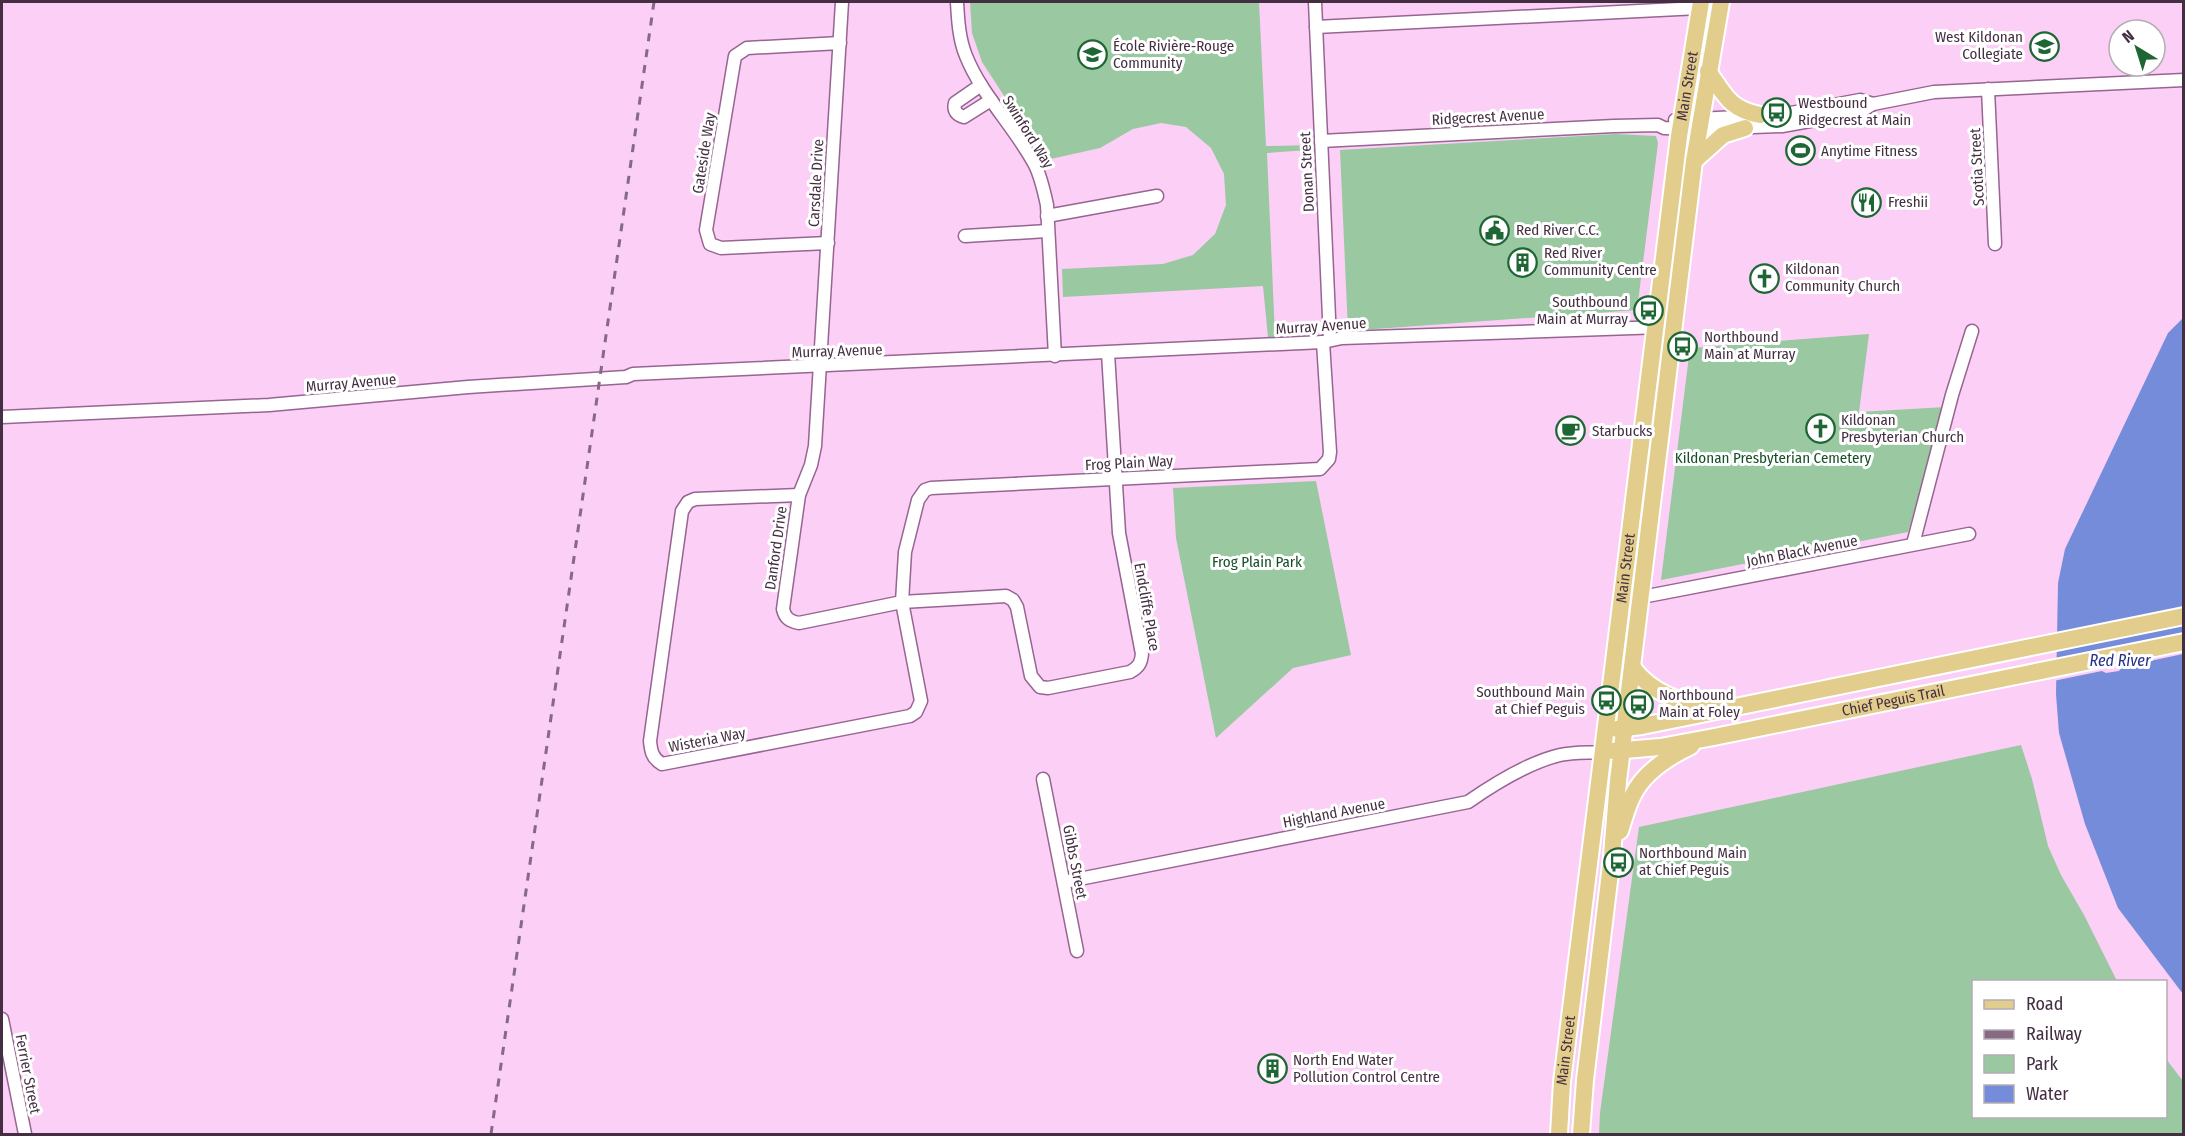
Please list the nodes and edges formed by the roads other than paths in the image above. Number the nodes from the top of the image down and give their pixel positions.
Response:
1 (842, 2) edge
2 (957, 2) edge
3 (1315, 2) edge
4 (1720, 2) edge
5 (1700, 5) edge
6 (1316, 27) junction
7 (840, 43) junction
8 (1708, 71) junction
9 (2184, 80) edge
10 (981, 85) junction
11 (1988, 88) junction
12 (991, 99) junction
13 (1873, 104) junction
14 (1760, 116) junction
15 (1700, 123) junction
16 (1680, 124) junction
17 (1745, 128) junction
18 (1321, 141) junction
19 (1694, 161) junction
20 (1157, 196) dead end
21 (1047, 216) junction
22 (1047, 231) junction
23 (965, 236) dead end
24 (828, 243) junction
25 (1995, 244) dead end
26 (1654, 327) junction
27 (1674, 327) junction
28 (1972, 331) dead end
29 (1327, 341) junction
30 (1108, 353) junction
31 (1055, 356) junction
32 (821, 366) junction
33 (2, 417) edge
34 (1116, 479) junction
35 (798, 495) junction
36 (1969, 534) dead end
37 (1913, 544) junction
38 (1642, 597) junction
39 (902, 602) junction
40 (2184, 616) edge
41 (2184, 642) edge
42 (1633, 668) junction
43 (1720, 710) junction
44 (1625, 728) junction
45 (1605, 730) junction
46 (1714, 737) junction
47 (1622, 750) junction
48 (1602, 752) junction
49 (1042, 779) dead end
50 (1612, 856) junction
51 (1064, 882) junction
52 (1077, 951) dead end
53 (2, 1020) edge
54 (25, 1134) edge
55 (1559, 1134) edge
56 (1581, 1134) edge

1 - 7 street, Carsdale Drive
2 - 10 street, Swinford Way
3 - 6 street, Donan Street
4 - 8 main road, Main Street
5 - 6 street
5 - 16 main road, Main Street
6 - 18 street, Donan Street
7 - 24 street, Carsdale Drive
7 - 24 street, Gateside Way
8 - 14 main road
8 - 15 main road, Main Street
9 - 11 street, Ridgecrest Avenue
10 - 12 street, Swinford Way
10 - 12 street
11 - 13 street, Ridgecrest Avenue
11 - 25 street, Scotia Street
12 - 21 street, Swinford Way
13 - 14 street, Ridgecrest Avenue
13 - 17 street, Ridgecrest Avenue
14 - 15 street, Ridgecrest Avenue
15 - 16 street, Ridgecrest Avenue
15 - 17 street, Ridgecrest Avenue
15 - 19 main road, Main Street
16 - 18 street, Ridgecrest Avenue
16 - 26 main road, Main Street
17 - 19 main road
18 - 29 street, Donan Street
19 - 27 main road, Main Street
20 - 21 street
21 - 22 street, Swinford Way
22 - 23 street
22 - 31 street, Swinford Way
24 - 32 street, Carsdale Drive
26 - 27 street, Murray Avenue
26 - 29 street, Murray Avenue
26 - 45 main road, Main Street
27 - 38 main road, Main Street
28 - 37 street
29 - 30 street, Murray Avenue
29 - 34 street, Frog Plain Way
30 - 31 street, Murray Avenue
30 - 34 street, Endcliffe Place
31 - 32 street, Murray Avenue
32 - 33 street, Murray Avenue
32 - 35 street, Danford Drive
34 - 39 street, Frog Plain Way
34 - 39 street, Endcliffe Place
35 - 39 street, Danford Drive
35 - 39 street, Wisteria Way
36 - 37 street, John Black Avenue
37 - 38 street, John Black Avenue
38 - 42 main road, Main Street
40 - 43 main road, Chief Peguis Trail
41 - 46 main road, Chief Peguis Trail
42 - 43 main road
42 - 44 main road, Main Street
43 - 44 main road, Chief Peguis Trail
44 - 45 main road, Chief Peguis Trail
44 - 47 main road, Main Street
45 - 48 main road, Main Street
46 - 47 main road, Chief Peguis Trail
46 - 50 main road
47 - 48 main road, Chief Peguis Trail
47 - 50 main road, Main Street
48 - 51 street, Highland Avenue
48 - 55 main road, Main Street
49 - 51 street, Gibbs Street
50 - 56 main road, Main Street
51 - 52 street, Gibbs Street
53 - 54 street, Ferrier Street

